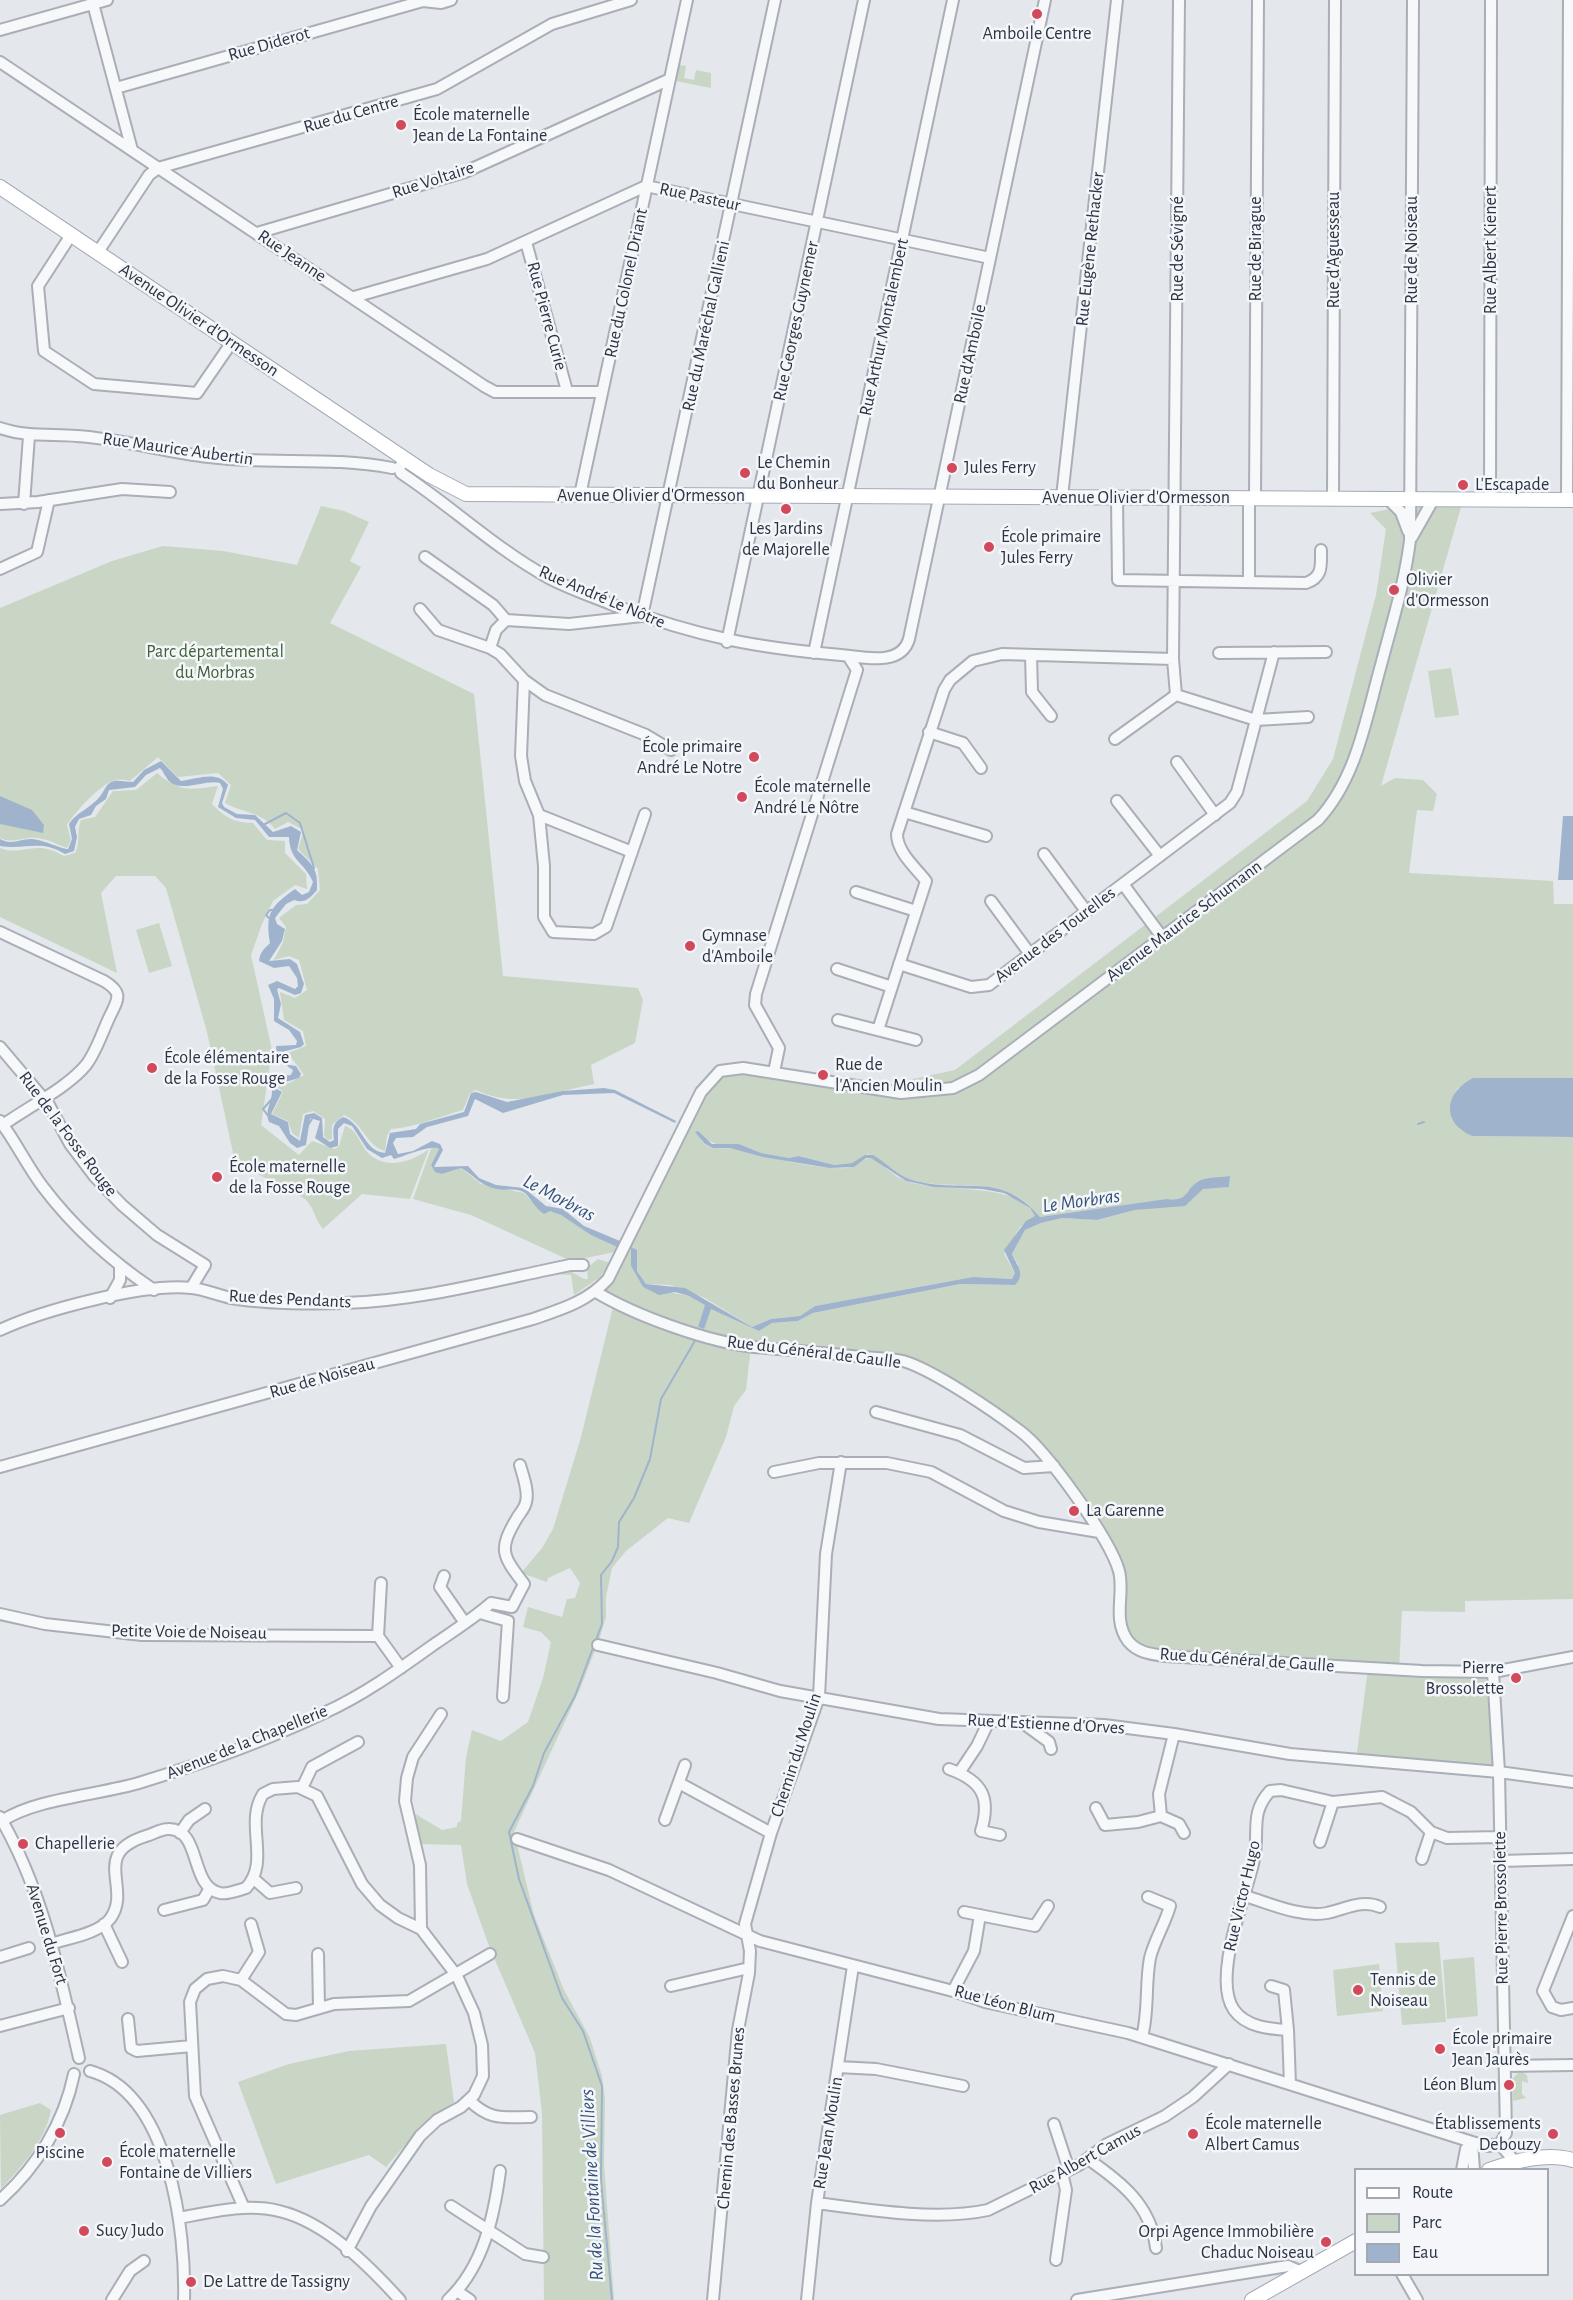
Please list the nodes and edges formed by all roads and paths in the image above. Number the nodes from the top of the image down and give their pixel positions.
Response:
1 (107, 0) edge
2 (423, 0) edge
3 (452, 0) edge
4 (631, 0) edge
5 (687, 0) edge
6 (775, 0) edge
7 (864, 0) edge
8 (953, 0) edge
9 (1045, 0) edge
10 (1117, 0) edge
11 (1179, 0) edge
12 (1258, 0) edge
13 (1335, 0) edge
14 (1413, 0) edge
15 (1491, 0) edge
16 (1569, 0) edge
17 (93, 2) edge
18 (0, 30) edge
19 (0, 62) edge
20 (668, 80) junction
21 (116, 88) junction
22 (132, 150) junction
23 (158, 168) junction
24 (646, 186) junction
25 (0, 187) edge
26 (732, 204) junction
27 (816, 222) junction
28 (257, 233) junction
29 (71, 235) junction
30 (903, 240) junction
31 (526, 242) junction
32 (98, 252) junction
33 (990, 258) junction
34 (354, 297) junction
35 (232, 342) junction
36 (567, 391) junction
37 (602, 392) junction
38 (0, 428) edge
39 (29, 436) junction
40 (405, 459) junction
41 (392, 468) dead end
42 (170, 492) dead end
43 (580, 495) junction
44 (669, 497) junction
45 (759, 497) junction
46 (848, 497) junction
47 (939, 497) junction
48 (1062, 497) junction
49 (1117, 498) junction
50 (1177, 498) junction
51 (1252, 498) junction
52 (1333, 499) junction
53 (49, 500) junction
54 (1389, 500) junction
55 (1411, 500) junction
56 (1433, 500) junction
57 (1490, 500) junction
58 (1570, 500) edge
59 (0, 504) edge
60 (24, 504) junction
61 (1410, 540) junction
62 (1321, 550) dead end
63 (425, 557) dead end
64 (0, 569) edge
65 (1175, 581) junction
66 (1250, 582) junction
67 (420, 609) dead end
68 (642, 615) junction
69 (507, 620) junction
70 (727, 642) junction
71 (490, 648) junction
72 (1274, 652) junction
73 (1326, 652) dead end
74 (814, 653) junction
75 (1219, 653) dead end
76 (1031, 655) junction
77 (848, 656) junction
78 (1173, 659) junction
79 (524, 680) junction
80 (1176, 695) junction
81 (1051, 716) dead end
82 (1308, 717) dead end
83 (1256, 720) junction
84 (929, 732) junction
85 (1115, 739) dead end
86 (671, 750) dead end
87 (1177, 762) dead end
88 (981, 768) dead end
89 (1118, 801) dead end
90 (904, 812) junction
91 (645, 814) dead end
92 (1215, 814) junction
93 (539, 815) junction
94 (986, 836) dead end
95 (632, 852) junction
96 (1044, 854) dead end
97 (1160, 856) junction
98 (1123, 884) junction
99 (856, 892) dead end
100 (991, 901) dead end
101 (916, 912) junction
102 (1086, 912) junction
103 (0, 932) edge
104 (1162, 937) junction
105 (1030, 954) junction
106 (899, 964) junction
107 (837, 969) dead end
108 (892, 987) junction
109 (838, 1020) dead end
110 (878, 1030) junction
111 (915, 1040) dead end
112 (0, 1047) edge
113 (774, 1072) junction
114 (43, 1098) junction
115 (2, 1123) edge
116 (633, 1229) joint
117 (583, 1265) dead end
118 (120, 1267) junction
119 (191, 1288) junction
120 (154, 1290) junction
121 (596, 1292) junction
122 (110, 1298) junction
123 (0, 1330) edge
124 (876, 1412) dead end
125 (841, 1462) junction
126 (520, 1465) dead end
127 (1054, 1466) junction
128 (0, 1467) edge
129 (774, 1472) dead end
130 (1099, 1532) junction
131 (444, 1576) dead end
132 (381, 1583) dead end
133 (512, 1607) junction
134 (480, 1613) junction
135 (0, 1614) edge
136 (508, 1621) junction
137 (465, 1623) junction
138 (378, 1636) junction
139 (598, 1645) dead end
140 (1573, 1657) edge
141 (401, 1668) junction
142 (1493, 1672) junction
143 (503, 1697) dead end
144 (819, 1697) junction
145 (441, 1714) dead end
146 (989, 1721) junction
147 (1023, 1722) junction
148 (1174, 1734) junction
149 (358, 1742) dead end
150 (1052, 1749) dead end
151 (685, 1765) dead end
152 (1499, 1772) junction
153 (1573, 1782) edge
154 (679, 1784) junction
155 (302, 1788) junction
156 (1333, 1802) junction
157 (1096, 1808) dead end
158 (205, 1809) dead end
159 (1161, 1816) junction
160 (1, 1819) edge
161 (665, 1820) dead end
162 (1431, 1832) junction
163 (180, 1833) junction
164 (771, 1833) junction
165 (1184, 1833) dead end
166 (1000, 1835) dead end
167 (1500, 1837) junction
168 (517, 1839) dead end
169 (1320, 1842) dead end
170 (1422, 1859) dead end
171 (1573, 1859) edge
172 (1500, 1861) junction
173 (254, 1879) junction
174 (210, 1888) junction
175 (296, 1888) dead end
176 (1245, 1896) junction
177 (1148, 1897) dead end
178 (1048, 1906) dead end
179 (1380, 1907) dead end
180 (164, 1910) dead end
181 (964, 1912) dead end
182 (980, 1915) junction
183 (1573, 1916) edge
184 (104, 1924) junction
185 (251, 1924) dead end
186 (421, 1929) junction
187 (748, 1936) junction
188 (51, 1944) junction
189 (29, 1948) dead end
190 (318, 1954) dead end
191 (490, 1954) dead end
192 (0, 1957) edge
193 (122, 1962) dead end
194 (854, 1966) junction
195 (749, 1968) junction
196 (457, 1976) junction
197 (241, 1980) junction
198 (671, 1986) dead end
199 (1271, 1986) dead end
200 (953, 1991) junction
201 (69, 2008) junction
202 (319, 2008) junction
203 (1573, 2008) edge
204 (128, 2019) dead end
205 (0, 2026) edge
206 (1288, 2030) junction
207 (1142, 2037) junction
208 (192, 2046) junction
209 (79, 2058) junction
210 (1229, 2064) junction
211 (1573, 2065) edge
212 (838, 2067) junction
213 (1504, 2067) junction
214 (90, 2072) junction
215 (74, 2074) junction
216 (1290, 2084) junction
217 (963, 2085) dead end
218 (469, 2100) junction
219 (531, 2117) dead end
220 (1054, 2124) dead end
221 (1472, 2142) junction
222 (1500, 2144) junction
223 (1088, 2159) junction
224 (1573, 2160) edge
225 (1514, 2166) edge
226 (1462, 2168) edge
227 (1474, 2168) edge
228 (1497, 2168) edge
229 (500, 2171) dead end
230 (1066, 2171) junction
231 (0, 2200) edge
232 (817, 2203) junction
233 (451, 2206) dead end
234 (244, 2208) junction
235 (179, 2218) junction
236 (489, 2231) junction
237 (1354, 2242) edge
238 (1156, 2248) dead end
239 (347, 2251) junction
240 (543, 2257) dead end
241 (1056, 2260) dead end
242 (144, 2261) dead end
243 (1302, 2272) junction
244 (1403, 2276) edge
245 (457, 2291) junction
246 (112, 2300) edge
247 (184, 2300) edge
248 (400, 2300) edge
249 (448, 2300) edge
250 (470, 2300) edge
251 (713, 2300) edge
252 (807, 2300) edge
253 (1077, 2300) edge
254 (1252, 2300) edge
255 (1417, 2300) edge

1 - 17 street
2 - 3 street, Rue Diderot
2 - 21 street, Rue Diderot
4 - 23 street, Rue du Centre
5 - 20 street, Rue du Colonel Driant
6 - 26 street, Rue du Maréchal Gallieni
7 - 27 street, Rue Georges Guynemer
8 - 30 street, Rue Arthur Montalembert
9 - 33 street, Rue d'Amboile
10 - 48 street, Rue Eugène Rethacker
11 - 50 street, Rue de Sévigné
12 - 51 street, Rue de Birague
13 - 52 street, Rue d'Aguesseau
14 - 55 street, Rue de Noiseau
15 - 57 street, Rue Albert Kienert
16 - 58 street
17 - 18 street
17 - 21 street
19 - 22 street, Rue Jeanne
20 - 24 street, Rue du Colonel Driant
20 - 28 street, Rue Voltaire
21 - 22 street
22 - 23 street, Rue Jeanne
23 - 28 street, Rue Jeanne
23 - 32 street
24 - 26 street, Rue Pasteur
24 - 31 street, Rue Pasteur
24 - 37 street, Rue du Colonel Driant
25 - 29 main road, Avenue Olivier d'Ormesson
26 - 27 street, Rue Pasteur
26 - 44 street, Rue du Maréchal Gallieni
27 - 30 street, Rue Pasteur
27 - 45 street, Rue Georges Guynemer
28 - 34 street, Rue Jeanne
29 - 32 main road, Avenue Olivier d'Ormesson
29 - 35 street
30 - 33 street, Rue Pasteur
30 - 46 street, Rue Arthur Montalembert
31 - 34 street, Rue Pasteur
31 - 36 street, Rue Pierre Curie
32 - 35 main road, Avenue Olivier d'Ormesson
33 - 47 street, Rue d'Amboile
34 - 36 street, Rue Jeanne
35 - 40 main road, Avenue Olivier d'Ormesson
36 - 37 street, Rue Jeanne
37 - 43 street, Rue du Colonel Driant
38 - 39 street, Rue Maurice Aubertin
39 - 41 street, Rue Maurice Aubertin
39 - 60 street
40 - 43 main road, Avenue Olivier d'Ormesson
40 - 68 street, Rue André Le Nôtre
42 - 53 street
43 - 44 main road, Avenue Olivier d'Ormesson
44 - 45 main road, Avenue Olivier d'Ormesson
44 - 68 street, Rue du Maréchal Gallieni
45 - 46 main road, Avenue Olivier d'Ormesson
45 - 70 street, Rue Georges Guynemer
46 - 47 main road, Avenue Olivier d'Ormesson
46 - 74 street, Rue Arthur Montalembert
47 - 48 main road, Avenue Olivier d'Ormesson
47 - 77 street, Rue d'Amboile
48 - 49 main road, Avenue Olivier d'Ormesson
49 - 50 main road, Avenue Olivier d'Ormesson
49 - 65 street
50 - 51 main road, Avenue Olivier d'Ormesson
50 - 65 street, Rue de Sévigné
51 - 52 main road, Avenue Olivier d'Ormesson
51 - 66 street, Rue de Birague
52 - 54 main road, Avenue Olivier d'Ormesson
53 - 60 street
53 - 64 street
54 - 55 main road, Avenue Olivier d'Ormesson
54 - 61 street, Avenue Maurice Schumann
55 - 56 main road, Avenue Olivier d'Ormesson
55 - 61 street, Avenue Maurice Schumann
56 - 57 main road, Avenue Olivier d'Ormesson
56 - 61 street, Avenue Maurice Schumann
57 - 58 main road, Avenue Olivier d'Ormesson
59 - 60 street
61 - 104 street, Avenue Maurice Schumann
62 - 66 street
63 - 69 street
65 - 66 street
65 - 78 street
67 - 71 street
68 - 69 street
68 - 70 street, Rue André Le Nôtre
69 - 71 street
70 - 74 street, Rue André Le Nôtre
71 - 79 street
72 - 73 street
72 - 75 street
72 - 83 street, Avenue des Tourelles
74 - 77 street, Rue André Le Nôtre
76 - 78 street
76 - 81 street
76 - 84 street
77 - 113 street
78 - 80 street
79 - 86 street
79 - 93 street
80 - 83 street
80 - 85 street
82 - 83 street
83 - 92 street, Avenue des Tourelles
84 - 88 street
84 - 90 street
87 - 92 street
89 - 97 street
90 - 94 street
90 - 101 street
91 - 95 street
92 - 97 street, Avenue des Tourelles
93 - 95 street
93 - 95 street
96 - 102 street
97 - 98 street, Avenue des Tourelles
98 - 102 street, Avenue des Tourelles
98 - 104 street
99 - 101 street
100 - 105 street
101 - 106 street
102 - 105 street, Avenue des Tourelles
103 - 114 street
104 - 113 street, Avenue Maurice Schumann
105 - 106 street, Avenue des Tourelles
106 - 108 street
107 - 108 street
108 - 110 street
109 - 110 street
110 - 111 street
112 - 114 street, Rue de la Fosse Rouge
113 - 116 street, Avenue Maurice Schumann
114 - 115 street
114 - 119 street, Rue de la Fosse Rouge
115 - 118 street
116 - 121 street, Rue de Noiseau
117 - 119 street, Rue des Pendants
118 - 120 street
118 - 122 street
119 - 120 street, Rue des Pendants
120 - 122 street, Rue des Pendants
121 - 127 street, Rue du Général de Gaulle
121 - 128 street, Rue de Noiseau
122 - 123 street, Rue des Pendants
124 - 127 street
125 - 129 street
125 - 130 street
125 - 144 street, Chemin du Moulin
126 - 133 street
127 - 130 street, Rue du Général de Gaulle
130 - 142 street, Rue du Général de Gaulle
131 - 137 street
132 - 138 street
133 - 134 street, Avenue de la Chapellerie
133 - 136 street
134 - 136 street
134 - 137 street, Avenue de la Chapellerie
135 - 138 street, Petite Voie de Noiseau
136 - 143 street
137 - 141 street, Avenue de la Chapellerie
138 - 141 street
139 - 144 street, Rue d'Estienne d'Orves
140 - 142 street, Rue du Général de Gaulle
141 - 160 street, Avenue de la Chapellerie
142 - 152 street, Rue Pierre Brossolette
144 - 146 street, Rue d'Estienne d'Orves
144 - 164 street, Chemin du Moulin
145 - 186 street
146 - 147 street, Rue d'Estienne d'Orves
146 - 166 street
147 - 148 street, Rue d'Estienne d'Orves
147 - 150 street
148 - 152 street, Rue d'Estienne d'Orves
148 - 159 street
149 - 155 street
151 - 154 street
152 - 153 street, Rue d'Estienne d'Orves
152 - 167 street, Rue Pierre Brossolette
154 - 161 street
154 - 164 street
155 - 173 street
155 - 186 street
156 - 162 street, Rue Victor Hugo
156 - 169 street
156 - 176 street, Rue Victor Hugo
157 - 159 street
158 - 163 street
159 - 165 street
160 - 188 street, Avenue du Fort
162 - 167 street
162 - 170 street
163 - 174 street
163 - 184 street
164 - 187 street, Chemin du Moulin
167 - 172 street, Rue Pierre Brossolette
168 - 187 street, Rue Léon Blum
171 - 172 street
172 - 213 street, Rue Pierre Brossolette
173 - 174 street
173 - 175 street
174 - 180 street
176 - 179 street
176 - 206 street, Rue Victor Hugo
177 - 207 street
178 - 182 street
181 - 182 street
182 - 200 street
183 - 203 street
184 - 188 street
184 - 193 street
185 - 197 street
186 - 196 street
187 - 194 street, Rue Léon Blum
187 - 195 street, Chemin des Basses Brunes
188 - 201 street, Avenue du Fort
189 - 192 street
190 - 202 street
191 - 196 street
194 - 200 street, Rue Léon Blum
194 - 212 street, Rue Jean Moulin
195 - 198 street
195 - 251 street, Chemin des Basses Brunes
196 - 202 street
196 - 218 street
197 - 202 street
197 - 208 street
199 - 206 street
200 - 207 street, Rue Léon Blum
201 - 205 street
201 - 209 street, Avenue du Fort
204 - 208 street
206 - 216 street
207 - 210 street, Rue Léon Blum
208 - 234 street
209 - 214 street
209 - 215 street
210 - 216 street, Rue Léon Blum
210 - 223 street, Rue Albert Camus
211 - 213 street
212 - 217 street
212 - 232 street, Rue Jean Moulin
213 - 222 street, Rue Pierre Brossolette
214 - 215 street
214 - 235 street
215 - 231 street
216 - 221 street, Rue Léon Blum
218 - 219 street
218 - 239 street
220 - 230 street
221 - 222 street, Rue Léon Blum
221 - 226 street
221 - 227 street
222 - 225 street
223 - 230 street, Rue Albert Camus
223 - 238 street
224 - 225 main road
225 - 228 main road
229 - 236 street
230 - 232 street, Rue Albert Camus
230 - 241 street
232 - 252 street, Rue Jean Moulin
233 - 236 street
234 - 235 street
234 - 239 street
235 - 247 street
236 - 240 street
236 - 245 street
237 - 243 main road
239 - 248 street
242 - 246 street
243 - 253 street
243 - 254 main road
244 - 255 street
245 - 249 street
245 - 250 street

